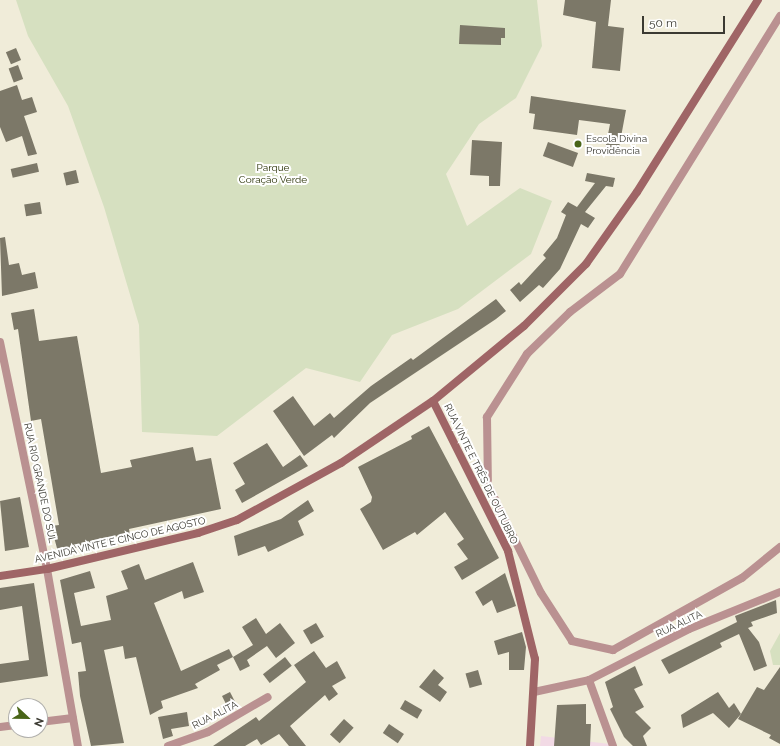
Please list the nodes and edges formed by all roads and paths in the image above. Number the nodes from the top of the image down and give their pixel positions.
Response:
1 (758, 0) edge
2 (780, 16) edge
3 (0, 342) edge
4 (433, 401) junction
5 (780, 547) edge
6 (47, 569) junction
7 (0, 576) edge
8 (780, 592) edge
9 (589, 680) junction
10 (534, 692) junction
11 (268, 697) dead end
12 (73, 718) junction
13 (48, 721) edge
14 (78, 746) edge
15 (168, 746) edge
16 (530, 746) edge
17 (613, 746) edge

1 - 4 main road, AVENIDA VINTE E CINCO DE AGOSTO
2 - 5 street
3 - 6 street, RUA RIO GRANDE DO SUL
4 - 6 main road, AVENIDA VINTE E CINCO DE AGOSTO
4 - 10 main road, RUA VINTE E TRÊS DE OUTUBRO
6 - 7 main road, AVENIDA VINTE E CINCO DE AGOSTO
6 - 12 street, RUA RIO GRANDE DO SUL
8 - 9 street, RUA ALITA
9 - 10 street, RUA ALITA
9 - 17 street
10 - 16 main road, RUA VINTE E TRÊS DE OUTUBRO
11 - 15 street, RUA ALITA
12 - 13 street
12 - 14 street, RUA RIO GRANDE DO SUL

